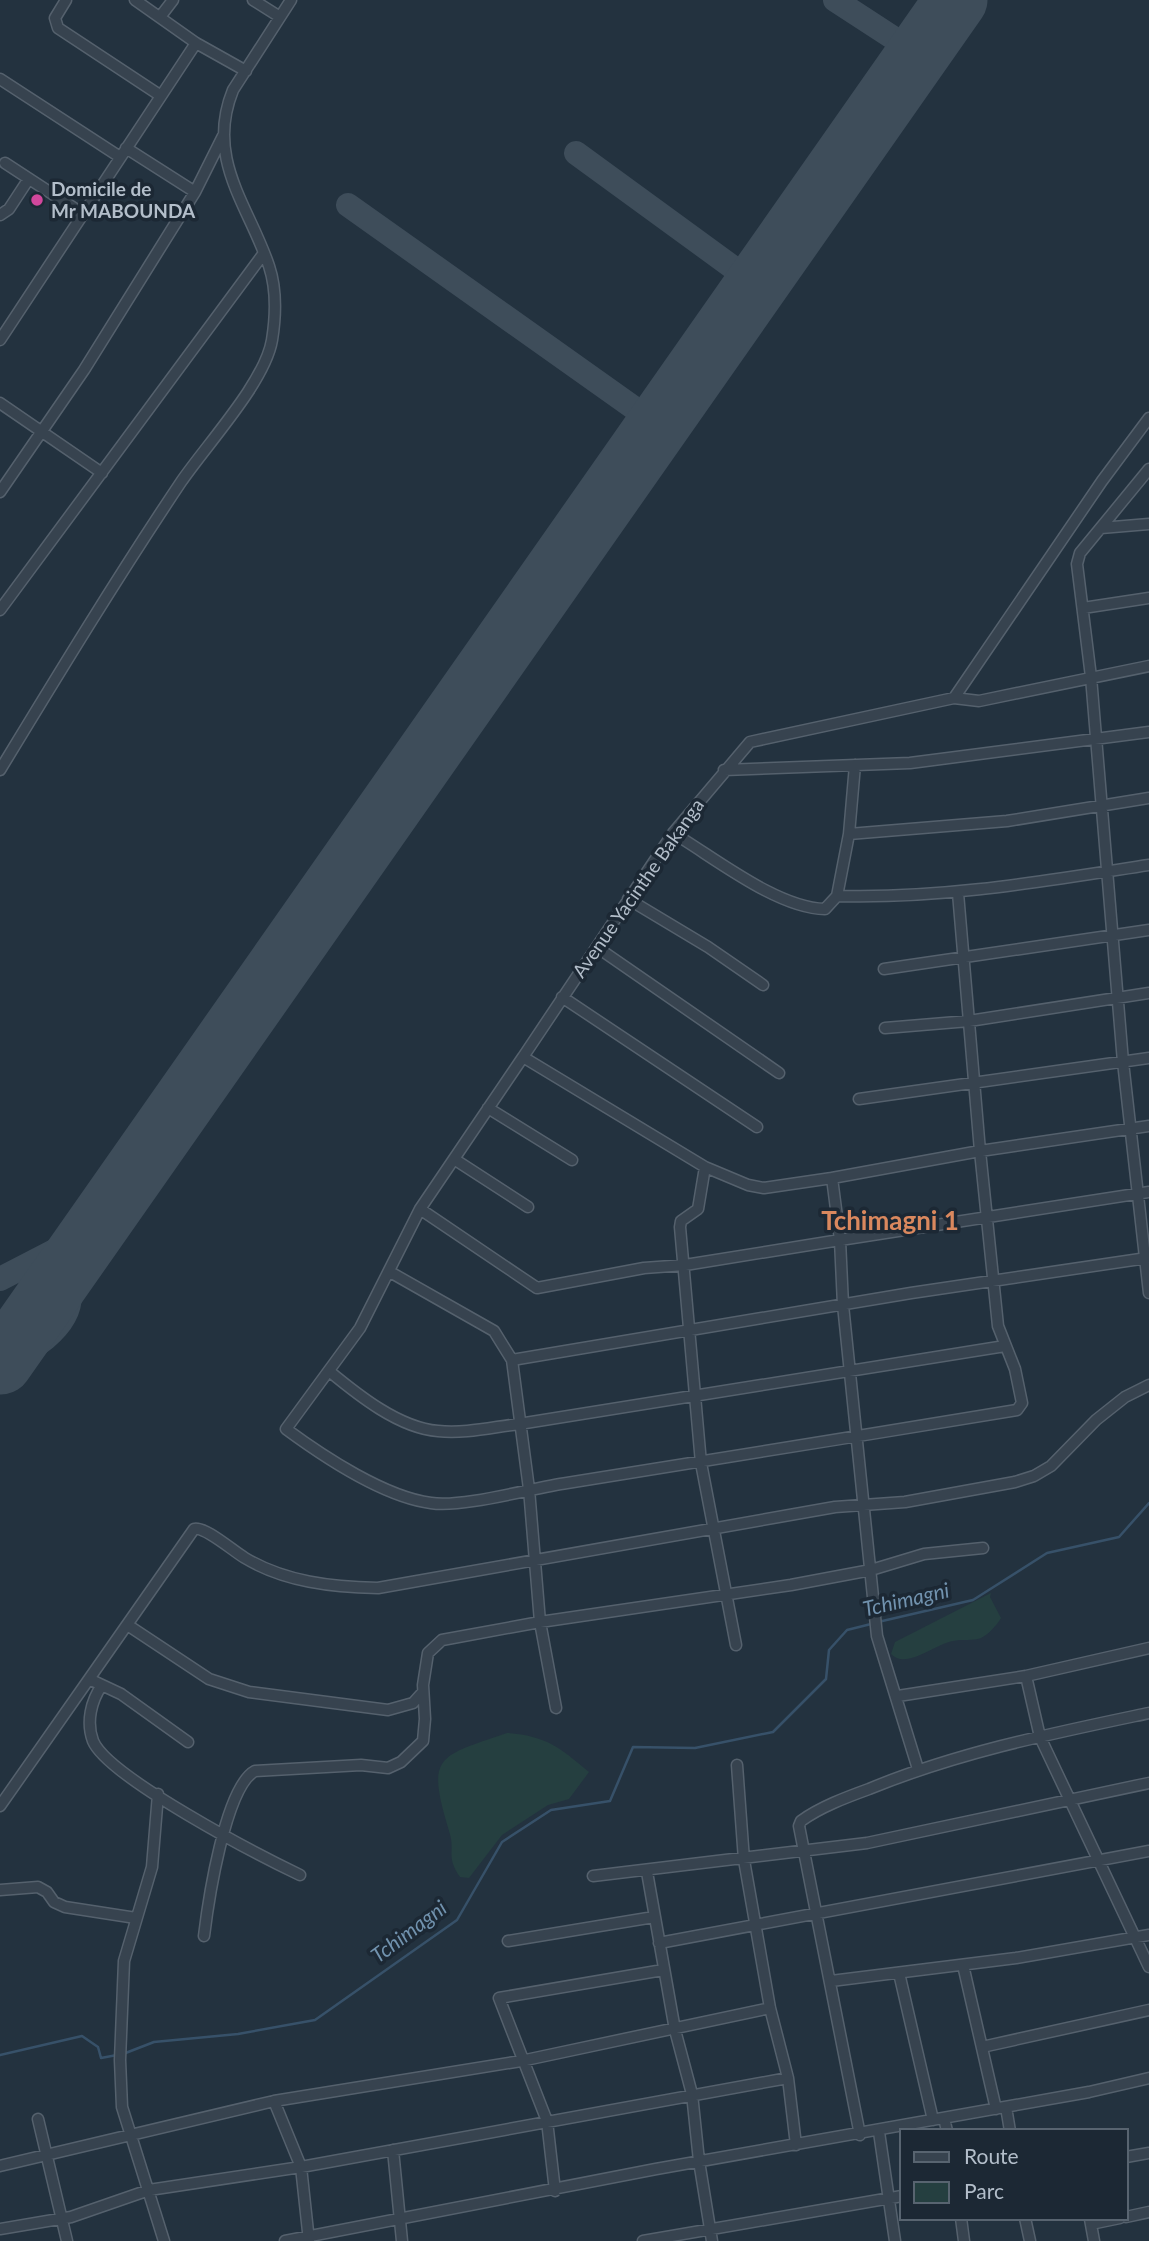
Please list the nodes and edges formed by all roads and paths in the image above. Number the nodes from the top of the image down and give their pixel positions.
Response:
1 (66, 0) edge
2 (135, 0) edge
3 (173, 0) edge
4 (253, 0) edge
5 (290, 0) edge
6 (160, 17) junction
7 (280, 17) junction
8 (196, 43) junction
9 (246, 71) junction
10 (0, 79) edge
11 (161, 96) junction
12 (224, 134) junction
13 (123, 153) junction
14 (5, 163) dead end
15 (28, 180) junction
16 (195, 191) junction
17 (0, 215) edge
18 (83, 215) junction
19 (264, 253) junction
20 (0, 340) edge
21 (0, 403) edge
22 (1149, 418) edge
23 (43, 433) junction
24 (1149, 469) edge
25 (102, 473) junction
26 (0, 492) edge
27 (1149, 524) edge
28 (1101, 528) junction
29 (1149, 598) edge
30 (1083, 608) junction
31 (0, 610) edge
32 (1149, 666) edge
33 (1091, 677) junction
34 (954, 698) junction
35 (1149, 732) edge
36 (1095, 741) junction
37 (855, 765) junction
38 (0, 770) edge
39 (724, 770) junction
40 (1149, 798) edge
41 (1101, 806) junction
42 (673, 833) junction
43 (849, 834) junction
44 (1149, 864) edge
45 (1105, 872) junction
46 (958, 893) junction
47 (838, 896) junction
48 (628, 899) junction
49 (1149, 930) edge
50 (1111, 934) junction
51 (598, 948) junction
52 (963, 956) junction
53 (884, 969) dead end
54 (763, 985) dead end
55 (1149, 993) edge
56 (562, 997) junction
57 (1117, 998) junction
58 (969, 1021) junction
59 (885, 1028) dead end
60 (523, 1057) junction
61 (1149, 1058) edge
62 (1123, 1062) junction
63 (779, 1073) dead end
64 (974, 1085) junction
65 (859, 1099) dead end
66 (488, 1108) junction
67 (1149, 1126) edge
68 (757, 1127) dead end
69 (1132, 1128) junction
70 (980, 1151) junction
71 (454, 1159) junction
72 (572, 1160) dead end
73 (705, 1167) junction
74 (832, 1178) junction
75 (1149, 1192) edge
76 (1136, 1194) junction
77 (528, 1207) dead end
78 (420, 1209) junction
79 (988, 1219) junction
80 (839, 1240) junction
81 (1146, 1258) edge
82 (685, 1265) junction
83 (390, 1272) junction
84 (994, 1283) junction
85 (1149, 1293) edge
86 (843, 1305) junction
87 (691, 1332) junction
88 (1004, 1346) junction
89 (512, 1360) junction
90 (329, 1371) junction
91 (851, 1373) junction
92 (1149, 1384) edge
93 (695, 1396) junction
94 (519, 1424) junction
95 (856, 1436) junction
96 (701, 1463) junction
97 (528, 1489) junction
98 (864, 1507) junction
99 (713, 1531) junction
100 (982, 1548) dead end
101 (535, 1558) junction
102 (871, 1570) junction
103 (724, 1596) junction
104 (540, 1622) junction
105 (129, 1626) junction
106 (736, 1645) dead end
107 (1149, 1648) edge
108 (1026, 1676) junction
109 (89, 1679) junction
110 (102, 1685) junction
111 (422, 1693) junction
112 (898, 1696) junction
113 (556, 1708) dead end
114 (1149, 1713) edge
115 (1040, 1737) junction
116 (188, 1742) dead end
117 (737, 1765) dead end
118 (918, 1769) junction
119 (1149, 1783) edge
120 (158, 1794) junction
121 (1071, 1801) junction
122 (0, 1806) edge
123 (223, 1835) junction
124 (1149, 1850) edge
125 (805, 1853) junction
126 (744, 1860) junction
127 (1100, 1861) junction
128 (648, 1872) junction
129 (299, 1875) dead end
130 (593, 1876) dead end
131 (0, 1890) edge
132 (818, 1914) junction
133 (654, 1917) junction
134 (136, 1918) junction
135 (757, 1924) junction
136 (1149, 1935) edge
137 (204, 1936) dead end
138 (1136, 1937) junction
139 (508, 1941) dead end
140 (659, 1943) junction
141 (963, 1965) junction
142 (1149, 1967) edge
143 (663, 1970) junction
144 (899, 1973) junction
145 (831, 1981) junction
146 (770, 2008) junction
147 (1149, 2010) edge
148 (674, 2030) junction
149 (982, 2047) junction
150 (521, 2061) junction
151 (788, 2078) junction
152 (1149, 2078) edge
153 (692, 2094) junction
154 (274, 2101) junction
155 (1001, 2108) junction
156 (944, 2118) junction
157 (38, 2119) dead end
158 (933, 2120) junction
159 (547, 2121) junction
160 (947, 2129) edge
161 (1009, 2129) edge
162 (879, 2132) junction
163 (860, 2135) junction
164 (133, 2136) junction
165 (796, 2145) junction
166 (393, 2150) junction
167 (1149, 2153) edge
168 (45, 2156) junction
169 (1128, 2157) edge
170 (699, 2161) junction
171 (0, 2166) edge
172 (301, 2167) junction
173 (149, 2190) junction
174 (555, 2190) junction
175 (900, 2196) edge
176 (890, 2198) junction
177 (1149, 2213) edge
178 (1128, 2217) edge
179 (64, 2218) junction
180 (398, 2220) junction
181 (961, 2220) edge
182 (1026, 2220) edge
183 (1090, 2221) edge
184 (0, 2230) edge
185 (711, 2236) edge
186 (309, 2239) edge
187 (67, 2241) edge
188 (164, 2241) edge
189 (285, 2241) edge
190 (402, 2241) edge
191 (643, 2241) edge
192 (895, 2241) edge
193 (964, 2241) edge
194 (1030, 2241) edge
195 (1094, 2241) edge

1 - 11 street
2 - 6 street
3 - 6 street
4 - 7 street
5 - 7 street
6 - 8 street
7 - 9 street
8 - 9 street
8 - 11 street
9 - 12 street
10 - 13 street
11 - 13 street
12 - 16 street
12 - 19 street
13 - 16 street
13 - 18 street
14 - 15 street
15 - 17 street
15 - 18 street
16 - 23 street
18 - 20 street
19 - 25 street
19 - 38 street
21 - 23 street
22 - 34 street
23 - 25 street
23 - 26 street
24 - 28 street
25 - 31 street
27 - 28 street
28 - 30 street
29 - 30 street
30 - 33 street
32 - 33 street
33 - 34 street
33 - 36 street
34 - 39 street, Avenue Yacinthe Bakanga
35 - 36 street
36 - 37 street
36 - 41 street
37 - 39 street
37 - 43 street
39 - 42 street, Avenue Yacinthe Bakanga
40 - 41 street
41 - 43 street
41 - 45 street
42 - 47 street
42 - 48 street, Avenue Yacinthe Bakanga
43 - 47 street
44 - 45 street
45 - 46 street
45 - 50 street
46 - 47 street
46 - 52 street
48 - 51 street, Avenue Yacinthe Bakanga
48 - 54 street
49 - 50 street
50 - 52 street
50 - 57 street
51 - 56 street, Avenue Yacinthe Bakanga
51 - 63 street
52 - 53 street
52 - 58 street
55 - 57 street
56 - 60 street, Avenue Yacinthe Bakanga
56 - 68 street
57 - 58 street
57 - 62 street
58 - 59 street
58 - 64 street
60 - 66 street, Avenue Yacinthe Bakanga
60 - 73 street
61 - 62 street
62 - 64 street
62 - 69 street
64 - 65 street
64 - 70 street
66 - 71 street, Avenue Yacinthe Bakanga
66 - 72 street
67 - 69 street
69 - 70 street
69 - 76 street
70 - 74 street
70 - 79 street
71 - 77 street
71 - 78 street, Avenue Yacinthe Bakanga
73 - 74 street
73 - 82 street
74 - 80 street
75 - 76 street
76 - 79 street
76 - 81 street
78 - 82 street
78 - 83 street, Avenue Yacinthe Bakanga
79 - 80 street
79 - 84 street
80 - 82 street
80 - 86 street
81 - 84 street
81 - 85 street
82 - 87 street
83 - 89 street
83 - 90 street
84 - 86 street
84 - 88 street
86 - 87 street
86 - 91 street
87 - 89 street
87 - 93 street
88 - 91 street
88 - 95 street
89 - 94 street
90 - 94 street
90 - 97 street
91 - 93 street
91 - 95 street
92 - 98 street
93 - 94 street
93 - 96 street
94 - 97 street
95 - 96 street
95 - 98 street
96 - 97 street
96 - 99 street
97 - 101 street
98 - 99 street
98 - 102 street
99 - 101 street
99 - 103 street
100 - 102 street
101 - 104 street
101 - 105 street
102 - 103 street
102 - 112 street
103 - 104 street
103 - 106 street
104 - 111 street
104 - 113 street
105 - 109 street
105 - 111 street
107 - 108 street
108 - 112 street
108 - 115 street
109 - 110 street
109 - 122 street
110 - 116 street
110 - 120 street
111 - 123 street
112 - 118 street
114 - 115 street
115 - 118 street
115 - 121 street
117 - 126 street
118 - 125 street
119 - 121 street
120 - 123 street
120 - 134 street
121 - 125 street
121 - 127 street
123 - 129 street
123 - 137 street
124 - 127 street
125 - 126 street
125 - 132 street
126 - 128 street
126 - 135 street
127 - 132 street
127 - 138 street
128 - 130 street
128 - 133 street
131 - 134 street
132 - 135 street
132 - 145 street
133 - 139 street
133 - 140 street
134 - 164 street
135 - 140 street
135 - 146 street
136 - 138 street
138 - 141 street
138 - 142 street
140 - 143 street
141 - 144 street
141 - 149 street
143 - 148 street
143 - 150 street
144 - 145 street
144 - 158 street
145 - 163 street
146 - 148 street
146 - 151 street
147 - 149 street
148 - 150 street
148 - 153 street
149 - 155 street
150 - 154 street
150 - 159 street
151 - 153 street
151 - 165 street
152 - 155 street
153 - 159 street
153 - 170 street
154 - 164 street
154 - 172 street
155 - 156 street
155 - 161 street
156 - 158 street
156 - 160 street
157 - 168 street
158 - 162 street
159 - 166 street
159 - 174 street
162 - 163 street
162 - 176 street
163 - 165 street
164 - 168 street
164 - 173 street
165 - 170 street
166 - 172 street
166 - 180 street
167 - 169 street
168 - 171 street
168 - 179 street
170 - 174 street
170 - 185 street
172 - 173 street
172 - 186 street
173 - 179 street
173 - 188 street
174 - 180 street
175 - 176 street
176 - 185 street
176 - 192 street
177 - 178 street
179 - 184 street
179 - 187 street
180 - 186 street
180 - 190 street
181 - 193 street
182 - 194 street
183 - 195 street
185 - 191 street
186 - 189 street

